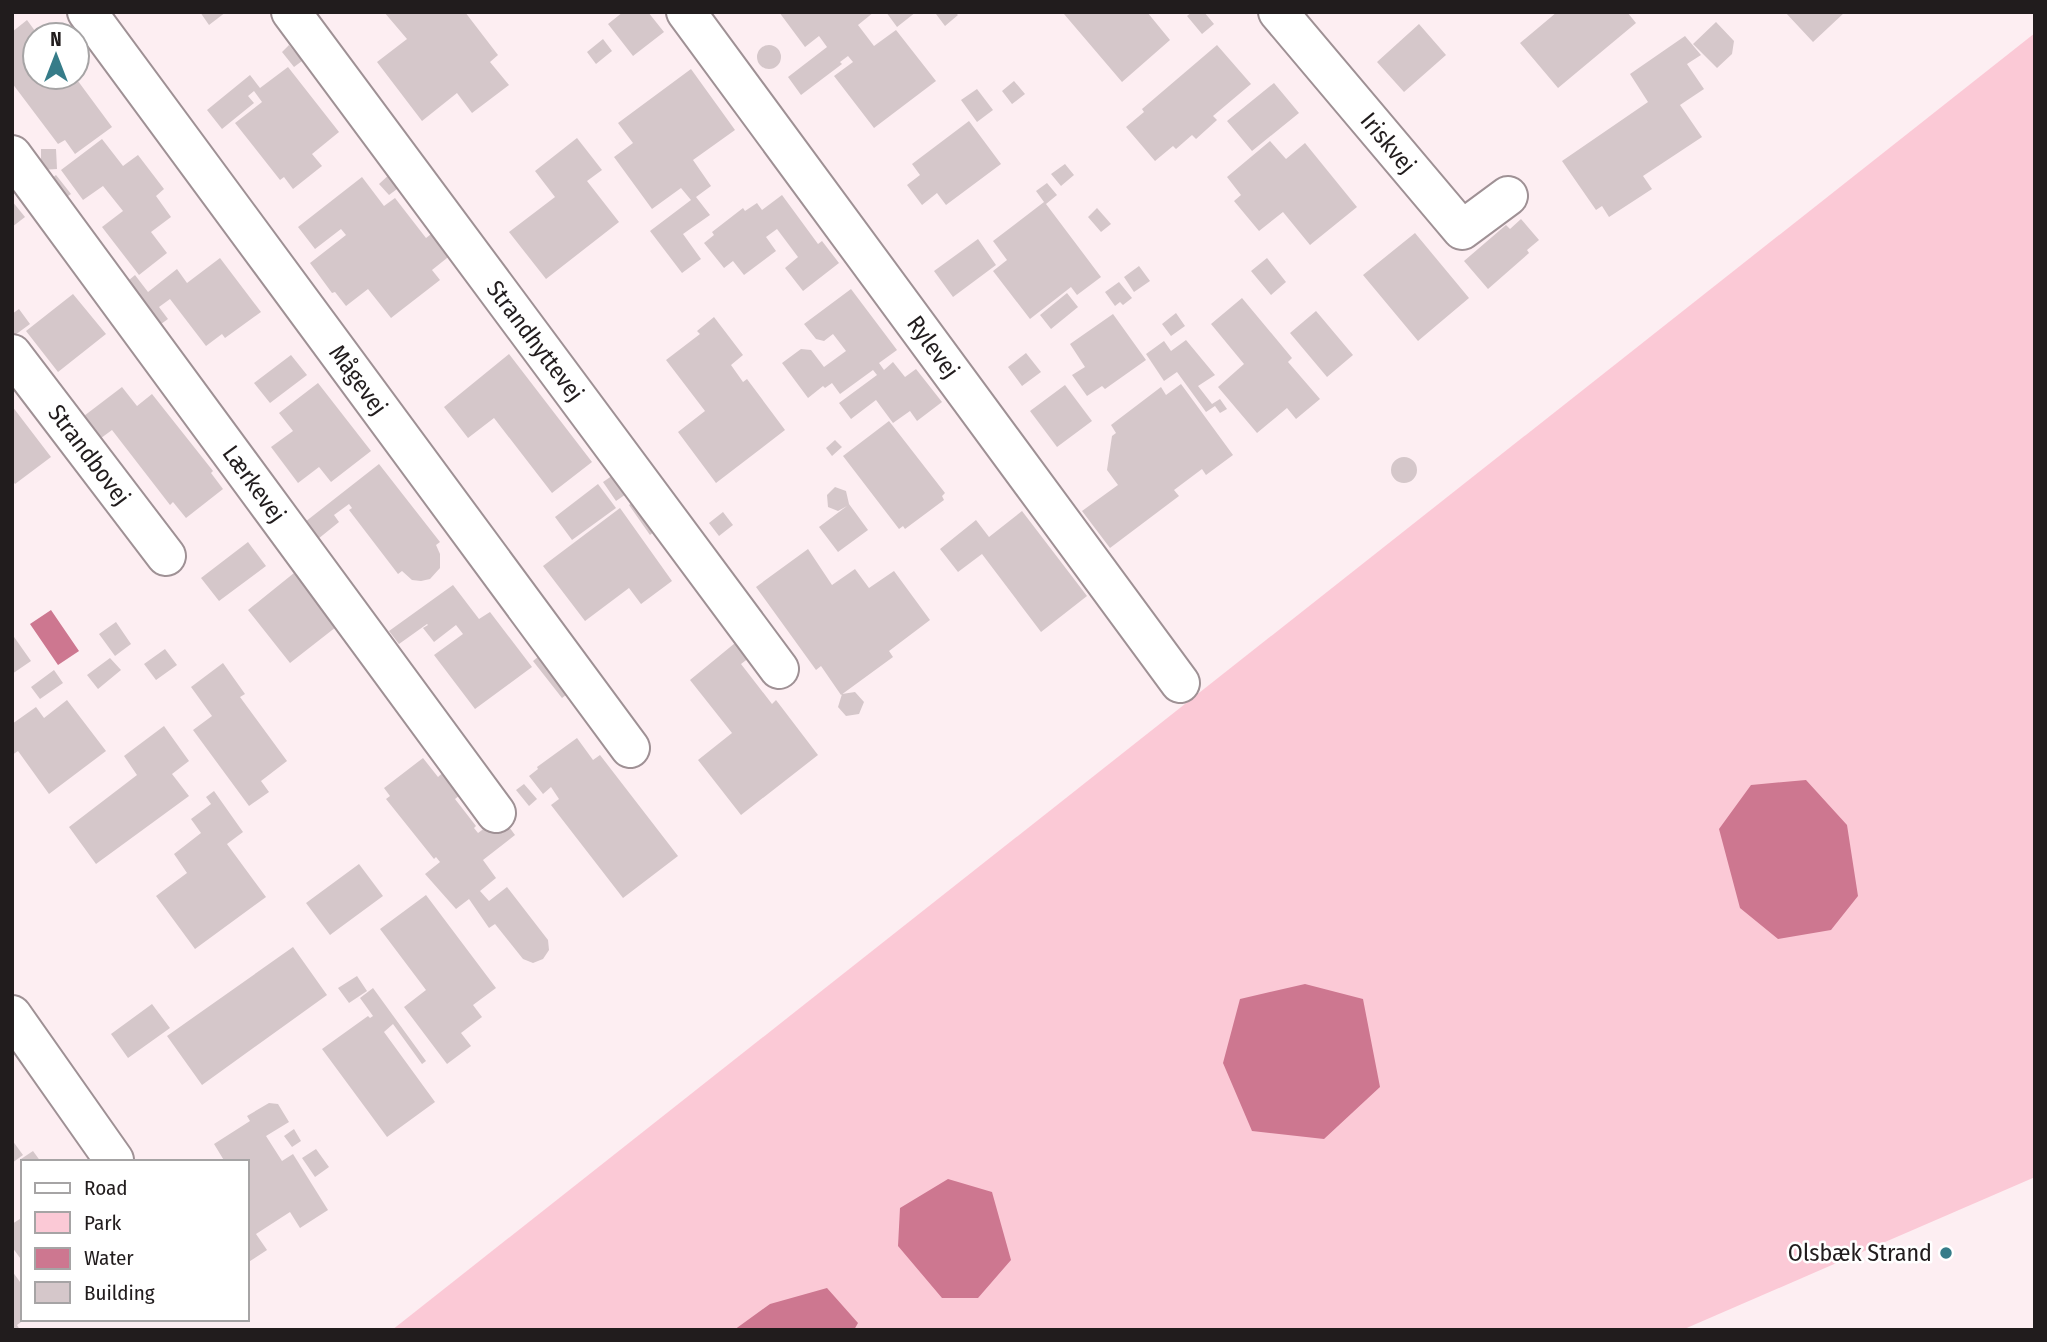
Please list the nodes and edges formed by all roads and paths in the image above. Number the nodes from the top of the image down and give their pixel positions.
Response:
1 (87, 12) edge
2 (291, 12) edge
3 (686, 12) edge
4 (1278, 12) edge
5 (12, 155) edge
6 (1508, 196) dead end
7 (12, 354) edge
8 (166, 556) dead end
9 (779, 669) dead end
10 (1181, 682) dead end
11 (630, 748) dead end
12 (496, 813) dead end
13 (12, 1015) edge
14 (114, 1160) edge

1 - 11 street, Mågevej
2 - 9 street, Strandhyttevej
3 - 10 street, Rylevej
4 - 6 street, Iriskvej
5 - 12 street, Lærkevej
7 - 8 street, Strandbovej
13 - 14 street

